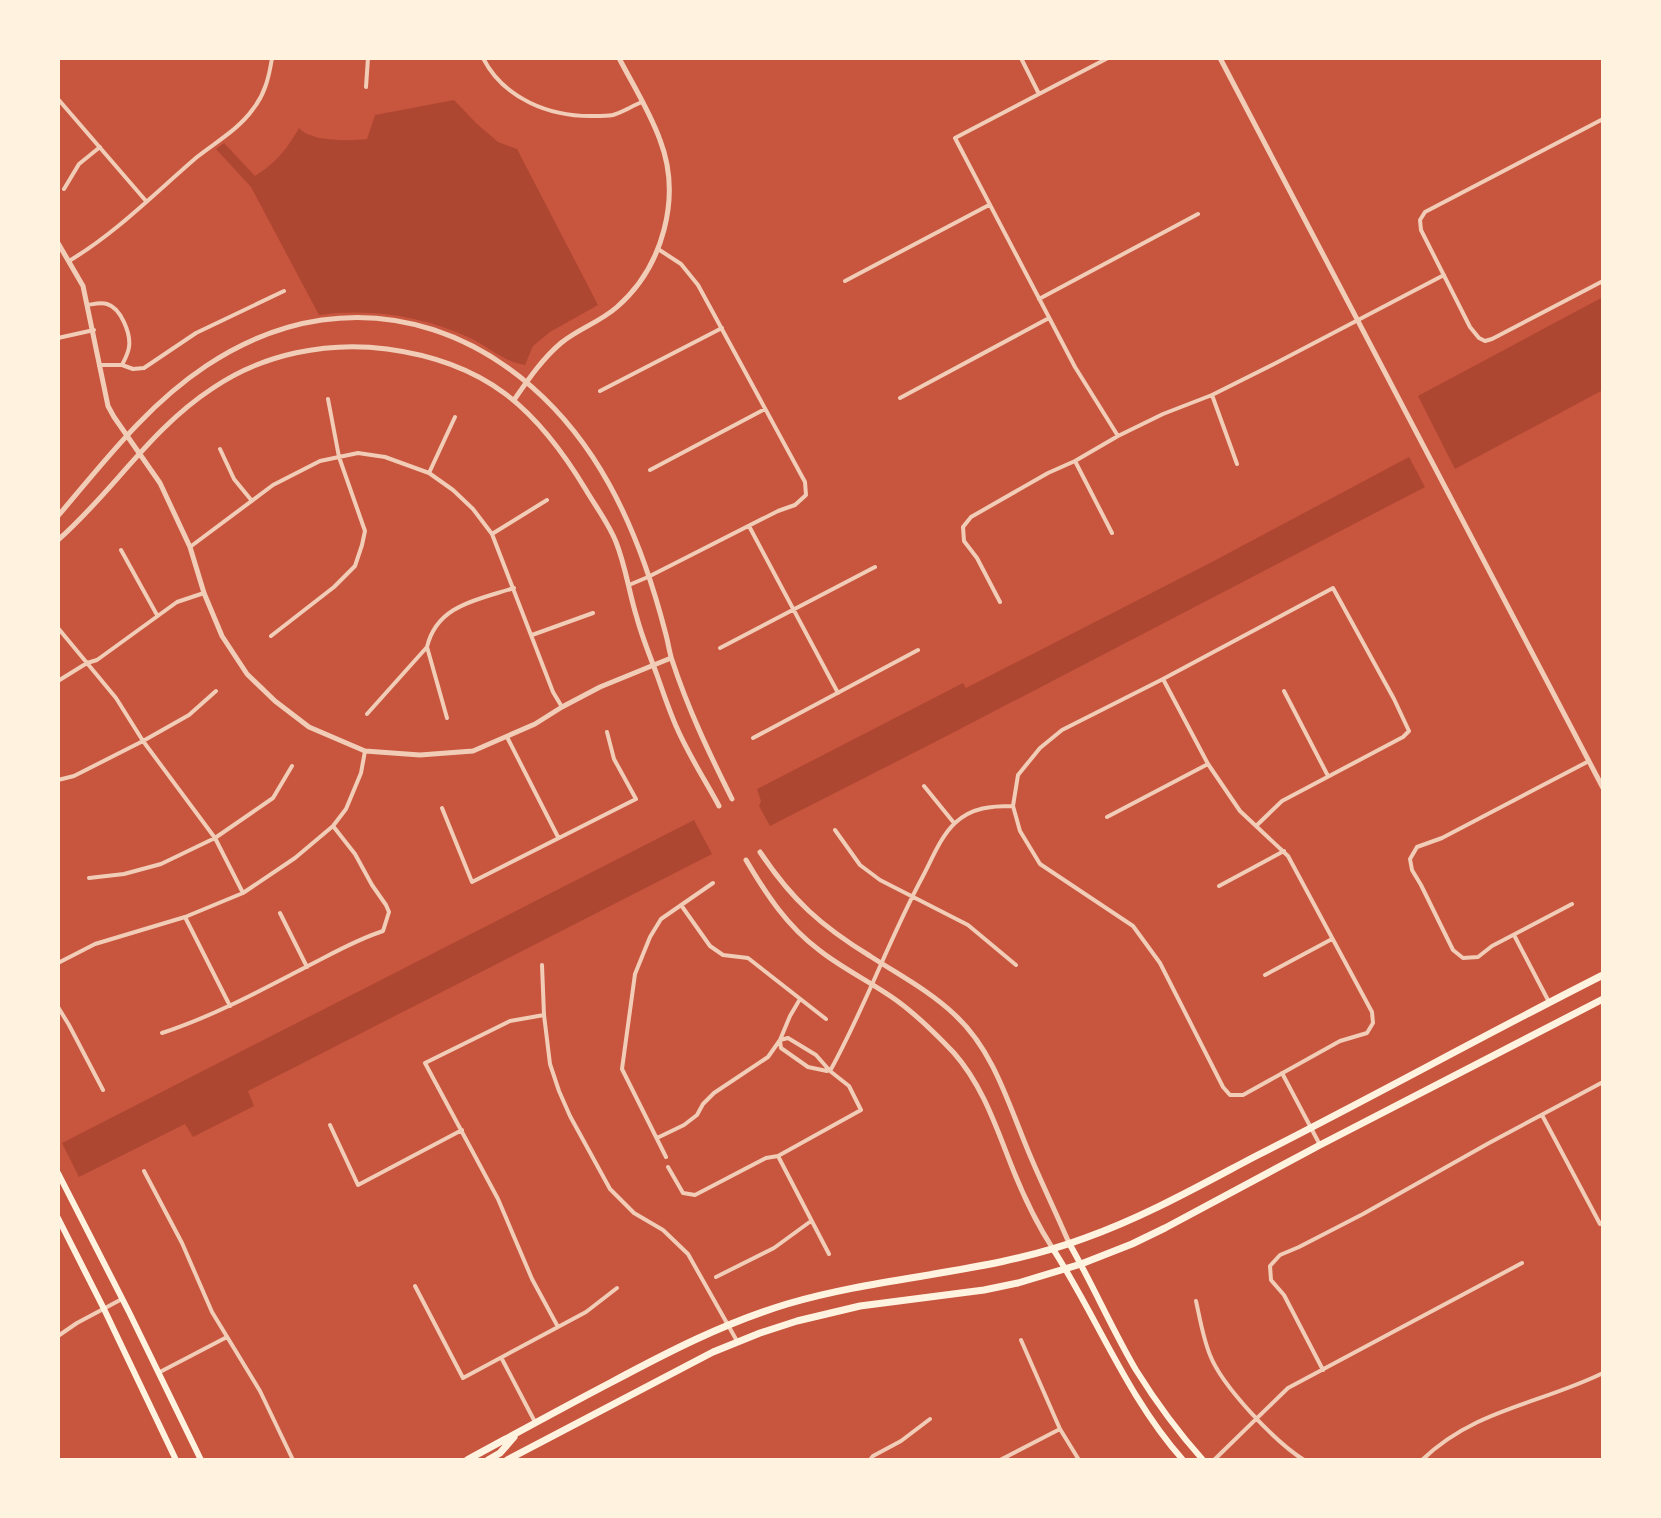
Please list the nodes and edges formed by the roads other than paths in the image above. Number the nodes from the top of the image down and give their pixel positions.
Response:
1 (272, 58) edge
2 (368, 58) edge
3 (483, 58) edge
4 (619, 58) edge
5 (1021, 58) edge
6 (1108, 58) edge
7 (1220, 58) edge
8 (366, 87) dead end
9 (1039, 94) junction
10 (58, 99) edge
11 (642, 102) junction
12 (1603, 119) edge
13 (100, 147) junction
14 (64, 189) dead end
15 (146, 201) junction
16 (989, 205) junction
17 (1198, 214) dead end
18 (58, 243) edge
19 (658, 249) junction
20 (69, 261) junction
21 (1444, 275) junction
22 (845, 281) dead end
23 (1603, 281) edge
24 (284, 291) dead end
25 (1039, 299) junction
26 (88, 305) junction
27 (1049, 318) junction
28 (1358, 320) junction
29 (722, 328) junction
30 (94, 330) junction
31 (58, 338) edge
32 (99, 365) junction
33 (122, 365) junction
34 (526, 383) junction
35 (600, 391) dead end
36 (1212, 395) junction
37 (900, 398) dead end
38 (328, 399) dead end
39 (514, 400) junction
40 (765, 409) junction
41 (455, 417) dead end
42 (127, 436) junction
43 (1118, 436) junction
44 (220, 449) dead end
45 (139, 452) junction
46 (339, 457) junction
47 (1075, 461) junction
48 (1237, 464) dead end
49 (650, 470) dead end
50 (429, 473) junction
51 (547, 500) dead end
52 (252, 501) junction
53 (58, 516) edge
54 (749, 526) junction
55 (1112, 533) dead end
56 (492, 534) junction
57 (58, 540) edge
58 (190, 547) junction
59 (121, 550) dead end
60 (875, 567) dead end
61 (648, 577) junction
62 (629, 585) junction
63 (514, 588) junction
64 (204, 593) junction
65 (1000, 602) dead end
66 (793, 609) junction
67 (593, 613) dead end
68 (157, 615) junction
69 (58, 628) edge
70 (532, 635) junction
71 (271, 636) dead end
72 (427, 647) junction
73 (720, 648) dead end
74 (918, 650) dead end
75 (671, 658) junction
76 (87, 663) junction
77 (653, 665) junction
78 (1163, 679) junction
79 (58, 681) edge
80 (216, 691) dead end
81 (1284, 691) dead end
82 (838, 693) junction
83 (562, 707) junction
84 (367, 714) dead end
85 (447, 718) dead end
86 (607, 732) dead end
87 (507, 737) junction
88 (753, 738) dead end
89 (143, 741) junction
90 (365, 751) junction
91 (1589, 761) junction
92 (1208, 764) junction
93 (292, 766) dead end
94 (1328, 776) junction
95 (58, 780) edge
96 (924, 786) dead end
97 (1603, 788) edge
98 (732, 799) dead end
99 (719, 806) dead end
100 (1013, 806) junction
101 (442, 808) dead end
102 (1107, 817) dead end
103 (954, 823) junction
104 (333, 826) junction
105 (1256, 826) junction
106 (835, 830) dead end
107 (558, 837) junction
108 (215, 838) junction
109 (1284, 851) junction
110 (760, 852) dead end
111 (746, 860) dead end
112 (89, 878) dead end
113 (713, 883) dead end
114 (1219, 886) dead end
115 (243, 893) junction
116 (912, 896) junction
117 (1572, 904) dead end
118 (681, 905) junction
119 (280, 913) dead end
120 (185, 917) junction
121 (1514, 935) junction
122 (1332, 939) junction
123 (58, 963) edge
124 (881, 963) junction
125 (542, 965) dead end
126 (1016, 965) dead end
127 (307, 967) junction
128 (1265, 975) dead end
129 (1603, 975) edge
130 (871, 984) junction
131 (800, 999) junction
132 (1603, 999) edge
133 (1549, 1002) junction
134 (230, 1006) junction
135 (58, 1007) edge
136 (544, 1015) junction
137 (826, 1019) dead end
138 (162, 1033) dead end
139 (780, 1040) junction
140 (830, 1071) junction
141 (1282, 1073) junction
142 (1603, 1082) edge
143 (103, 1090) dead end
144 (1542, 1115) junction
145 (330, 1125) dead end
146 (1312, 1128) junction
147 (462, 1130) junction
148 (657, 1138) junction
149 (1320, 1145) junction
150 (778, 1156) junction
151 (666, 1157) dead end
152 (668, 1167) dead end
153 (144, 1171) dead end
154 (58, 1173) edge
155 (58, 1218) edge
156 (811, 1221) junction
157 (1601, 1223) edge
158 (1069, 1243) junction
159 (1053, 1249) junction
160 (829, 1254) dead end
161 (1522, 1263) dead end
162 (1081, 1264) junction
163 (1066, 1269) junction
164 (716, 1277) dead end
165 (415, 1286) dead end
166 (617, 1288) dead end
167 (122, 1299) junction
168 (1196, 1301) dead end
169 (104, 1309) junction
170 (728, 1325) junction
171 (558, 1327) junction
172 (58, 1336) edge
173 (227, 1337) junction
174 (1021, 1340) dead end
175 (737, 1341) junction
176 (502, 1359) junction
177 (1323, 1370) junction
178 (158, 1373) junction
179 (1603, 1373) edge
180 (1258, 1418) junction
181 (930, 1419) dead end
182 (535, 1422) junction
183 (1060, 1429) junction
184 (518, 1432) junction
185 (176, 1460) edge
186 (201, 1460) edge
187 (293, 1460) edge
188 (467, 1460) edge
189 (488, 1460) edge
190 (507, 1460) edge
191 (870, 1460) edge
192 (1000, 1460) edge
193 (1079, 1460) edge
194 (1183, 1460) edge
195 (1203, 1460) edge
196 (1214, 1460) edge
197 (1304, 1460) edge
198 (1422, 1460) edge

1 - 15 street
2 - 8 street
3 - 11 street
4 - 11 street
5 - 9 street
6 - 9 street
7 - 28 street
9 - 16 street
10 - 13 street
11 - 19 street
12 - 21 street
13 - 14 street
13 - 15 street
15 - 20 street
16 - 22 street
16 - 25 street
17 - 25 street
18 - 20 street
19 - 29 street
19 - 34 street
20 - 26 street
21 - 23 street
21 - 28 street
24 - 33 street
25 - 27 street
26 - 30 street
26 - 33 street
27 - 37 street
27 - 43 street
28 - 36 street
28 - 91 street
29 - 35 street
29 - 40 street
30 - 31 street
30 - 32 street
32 - 33 street
32 - 42 street
34 - 39 street
34 - 42 street
34 - 61 street
36 - 43 street
36 - 48 street
38 - 46 street
39 - 45 street
39 - 62 street
40 - 49 street
40 - 54 street
41 - 50 street
42 - 45 street
42 - 53 street
43 - 47 street
44 - 52 street
45 - 57 street
45 - 58 street
46 - 50 street
46 - 52 street
46 - 71 street
47 - 55 street
47 - 65 street
50 - 56 street
51 - 56 street
52 - 58 street
54 - 61 street
54 - 66 street
56 - 63 street
58 - 64 street
59 - 68 street
60 - 66 street
61 - 62 street
61 - 75 street
62 - 77 street
63 - 70 street
63 - 72 street
64 - 68 street
64 - 90 street
66 - 73 street
66 - 82 street
67 - 70 street
68 - 76 street
69 - 76 street
70 - 83 street
72 - 84 street
72 - 85 street
74 - 82 street
75 - 77 street
75 - 98 street
76 - 79 street
76 - 89 street
77 - 83 street
77 - 99 street
78 - 92 street
78 - 94 street
78 - 100 street
80 - 89 street
81 - 94 street
82 - 88 street
83 - 87 street
86 - 107 street
87 - 90 street
87 - 107 street
89 - 95 street
89 - 108 street
90 - 104 street
91 - 97 street
91 - 121 street
92 - 102 street
92 - 105 street
93 - 108 street
94 - 105 street
96 - 103 street
100 - 103 street
100 - 141 street
101 - 107 street
103 - 116 street
104 - 115 street
104 - 127 street
105 - 109 street
106 - 116 street
108 - 112 street
108 - 115 street
109 - 114 street
109 - 122 street
110 - 124 street
111 - 130 street
113 - 118 street
115 - 120 street
116 - 124 street
116 - 126 street
117 - 121 street
118 - 131 street
118 - 148 street
119 - 127 street
120 - 123 street
120 - 134 street
121 - 133 street
122 - 128 street
122 - 141 street
124 - 130 street
124 - 158 street
125 - 136 street
127 - 134 street
129 - 133 main road
130 - 140 street
130 - 159 street
131 - 137 street
131 - 139 street
132 - 149 main road
133 - 146 main road
134 - 138 street
135 - 143 street
136 - 147 street
136 - 170 street
139 - 140 street
139 - 140 street
139 - 148 street
140 - 150 street
141 - 146 street
142 - 144 street
144 - 157 street
144 - 177 street
145 - 147 street
146 - 149 street
146 - 158 main road
147 - 171 street
148 - 151 street
149 - 162 main road
150 - 152 street
150 - 156 street
153 - 173 street
154 - 167 main road
155 - 169 main road
156 - 160 street
156 - 164 street
158 - 159 main road
158 - 162 main road
159 - 163 main road
159 - 170 main road
161 - 177 street
162 - 163 main road
162 - 195 main road
163 - 175 main road
163 - 194 main road
165 - 176 street
166 - 171 street
167 - 169 street
167 - 178 main road
168 - 180 street
169 - 172 street
169 - 185 main road
170 - 175 street
170 - 182 main road
171 - 176 street
173 - 178 street
173 - 187 street
174 - 183 street
175 - 190 main road
176 - 182 street
177 - 180 street
178 - 186 main road
179 - 198 street
180 - 196 street
180 - 197 street
181 - 191 street
182 - 184 main road
183 - 192 street
183 - 193 street
184 - 188 main road
184 - 189 main road

